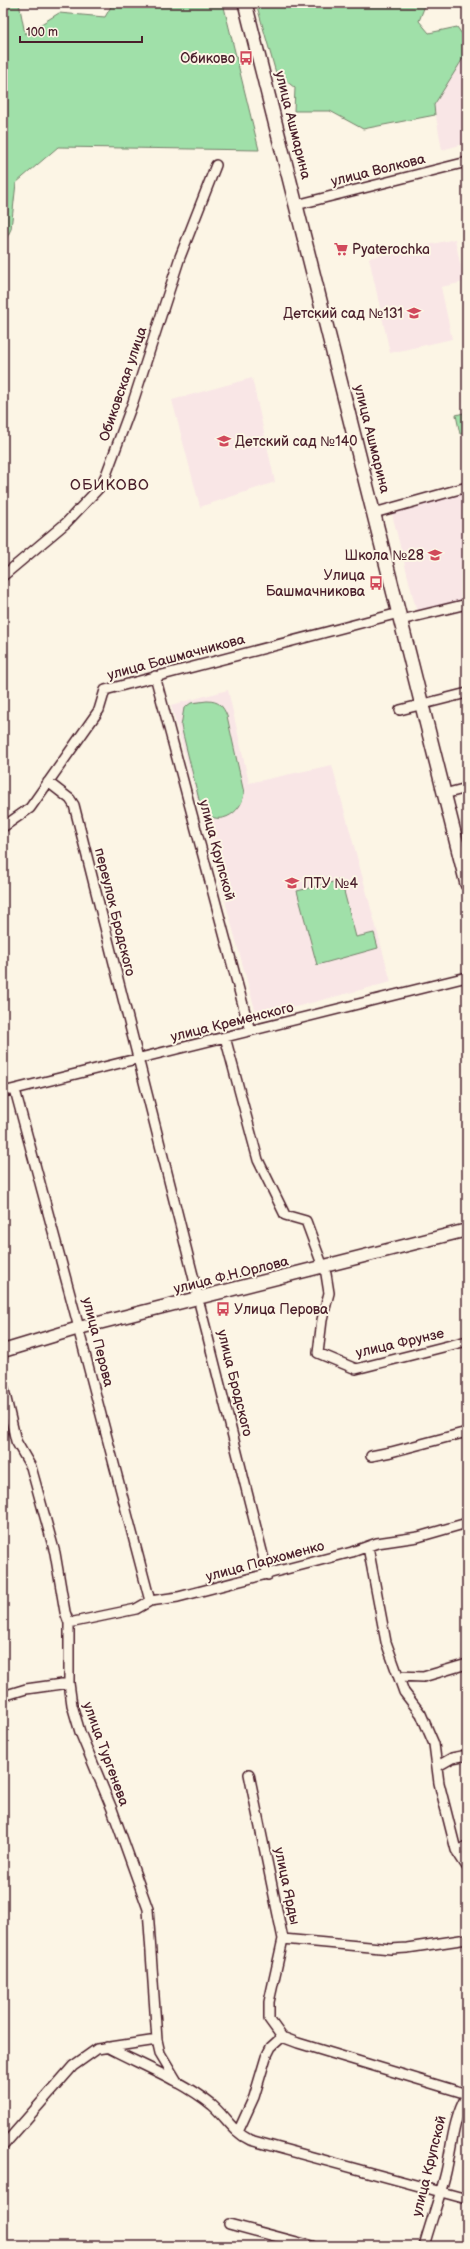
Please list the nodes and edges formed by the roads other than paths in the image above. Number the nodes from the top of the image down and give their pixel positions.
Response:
1 (245, 3) edge
2 (467, 162) edge
3 (216, 165) dead end
4 (296, 205) junction
5 (467, 487) edge
6 (374, 513) junction
7 (3, 576) edge
8 (467, 604) edge
9 (400, 616) junction
10 (155, 676) junction
11 (467, 693) edge
12 (422, 704) junction
13 (400, 710) dead end
14 (48, 782) junction
15 (467, 788) edge
16 (444, 794) junction
17 (3, 827) edge
18 (467, 880) edge
19 (467, 977) edge
20 (250, 1031) junction
21 (225, 1037) junction
22 (137, 1060) junction
23 (14, 1090) junction
24 (3, 1092) edge
25 (467, 1230) edge
26 (467, 1238) edge
27 (324, 1270) junction
28 (199, 1302) junction
29 (79, 1332) junction
30 (467, 1341) edge
31 (3, 1351) edge
32 (3, 1359) edge
33 (3, 1386) edge
34 (467, 1432) edge
35 (371, 1456) dead end
36 (467, 1523) edge
37 (368, 1547) junction
38 (268, 1575) junction
39 (150, 1601) junction
40 (69, 1623) junction
41 (467, 1664) edge
42 (399, 1676) junction
43 (69, 1683) junction
44 (3, 1696) edge
45 (467, 1755) edge
46 (438, 1766) junction
47 (249, 1774) dead end
48 (467, 1848) edge
49 (456, 1850) junction
50 (467, 1867) edge
51 (283, 1939) junction
52 (467, 1939) edge
53 (282, 2037) junction
54 (157, 2040) junction
55 (106, 2047) junction
56 (178, 2083) junction
57 (467, 2095) edge
58 (238, 2132) junction
59 (3, 2146) edge
60 (440, 2191) junction
61 (467, 2199) edge
62 (229, 2224) dead end
63 (312, 2246) edge
64 (424, 2246) edge

1 - 4 main road, улица Ашмарина
2 - 4 street, улица Волкова
3 - 7 street, Обиковская улица
4 - 6 main road, улица Ашмарина
5 - 6 street
6 - 9 main road, улица Ашмарина
8 - 9 street, улица Башмачникова
9 - 10 street, улица Башмачникова
9 - 12 main road, улица Ашмарина
10 - 14 street, улица Башмачникова
10 - 20 street, улица Крупской
11 - 12 street
12 - 13 street
12 - 16 main road, улица Ашмарина
14 - 17 street, улица Башмачникова
14 - 22 street, переулок Бродского
15 - 16 street
16 - 18 main road, улица Ашмарина
19 - 20 street, улица Кременского
20 - 21 street, улица Кременского
21 - 22 street, улица Кременского
21 - 27 street
22 - 23 street, улица Кременского
22 - 28 street, улица Бродского
23 - 24 street, улица Кременского
23 - 29 street, улица Перова
25 - 27 street, улица Ф.Н.Орлова
26 - 27 street, улица Ф.Н.Орлова
27 - 28 street, улица Ф.Н.Орлова
27 - 30 street, улица Фрунзе
28 - 29 street, улица Ф.Н.Орлова
28 - 38 street, улица Бродского
29 - 31 street, улица Ф.Н.Орлова
29 - 32 street, улица Ф.Н.Орлова
29 - 39 street, улица Перова
33 - 40 street, улица Тургенева
34 - 35 street
36 - 37 street, улица Пархоменко
37 - 38 street, улица Пархоменко
37 - 42 street
38 - 39 street, улица Пархоменко
39 - 40 street, улица Пархоменко
40 - 43 street, улица Тургенева
41 - 42 street
42 - 46 street
43 - 44 street
43 - 54 street, улица Тургенева
45 - 46 street
46 - 49 street
47 - 51 street, улица Ярды
48 - 49 street
49 - 50 street
51 - 52 street
51 - 53 street, улица Ярды
53 - 57 street
53 - 58 street
54 - 55 street
54 - 56 street, улица Тургенева
55 - 56 street
55 - 59 street
56 - 58 street
57 - 60 street, улица Крупской
58 - 60 street
60 - 61 street
60 - 64 street, улица Крупской
62 - 63 street

